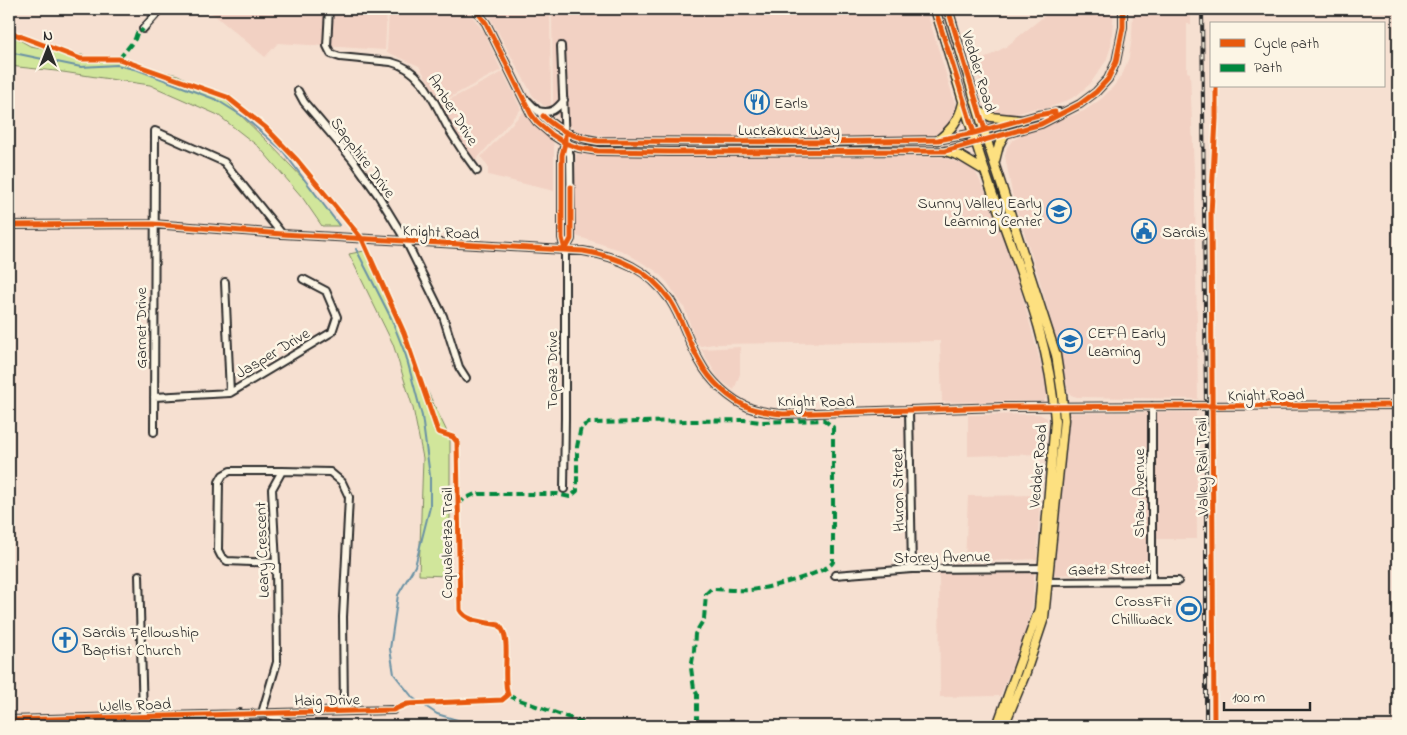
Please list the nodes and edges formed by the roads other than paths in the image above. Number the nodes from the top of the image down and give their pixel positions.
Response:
1 (161, 9) edge
2 (329, 9) edge
3 (475, 9) edge
4 (934, 9) edge
5 (948, 9) edge
6 (1124, 9) edge
7 (143, 29) dead end
8 (560, 46) dead end
9 (298, 91) dead end
10 (524, 97) junction
11 (564, 100) junction
12 (963, 101) junction
13 (538, 111) junction
14 (979, 111) junction
15 (1065, 111) junction
16 (1021, 120) junction
17 (985, 130) junction
18 (565, 132) junction
19 (974, 133) junction
20 (1005, 134) junction
21 (938, 140) junction
22 (987, 140) junction
23 (565, 143) junction
24 (976, 143) junction
25 (945, 151) junction
26 (994, 164) junction
27 (477, 171) dead end
28 (985, 171) junction
29 (153, 224) junction
30 (9, 225) edge
31 (282, 234) junction
32 (406, 241) junction
33 (565, 250) junction
34 (303, 279) dead end
35 (226, 282) dead end
36 (466, 378) dead end
37 (230, 393) junction
38 (154, 397) junction
39 (1398, 404) edge
40 (1152, 406) junction
41 (1059, 407) junction
42 (909, 410) junction
43 (154, 432) dead end
44 (282, 471) junction
45 (564, 490) dead end
46 (276, 564) junction
47 (1046, 568) junction
48 (912, 570) junction
49 (138, 575) dead end
50 (835, 575) dead end
51 (1152, 581) junction
52 (1178, 581) dead end
53 (1045, 582) junction
54 (393, 710) dead end
55 (344, 711) junction
56 (240, 713) junction
57 (262, 713) junction
58 (143, 716) junction
59 (9, 720) edge
60 (30, 723) edge
61 (240, 726) edge
62 (296, 726) edge
63 (997, 726) edge
64 (1004, 726) edge

1 - 7 street
2 - 27 street, Amber Drive
3 - 10 street, Luckakuck Way
4 - 12 main road, Vedder Road
5 - 14 main road, Vedder Road
6 - 15 street, Luckakuck Way
8 - 11 street, Topaz Drive
9 - 32 street, Sapphire Drive
10 - 13 street, Luckakuck Way
10 - 23 street, Luckakuck Way
11 - 13 street
11 - 18 street, Topaz Drive
12 - 19 main road, Vedder Road
12 - 21 main road
13 - 18 street, Luckakuck Way
14 - 16 main road
14 - 17 main road, Vedder Road
15 - 16 street, Luckakuck Way
15 - 20 street, Luckakuck Way
16 - 17 street, Luckakuck Way
17 - 19 street, Luckakuck Way
17 - 22 main road, Vedder Road
18 - 21 street, Luckakuck Way
18 - 23 street, Topaz Drive
19 - 21 street, Luckakuck Way
19 - 24 main road, Vedder Road
20 - 22 street, Luckakuck Way
20 - 26 main road
22 - 24 street, Luckakuck Way
22 - 26 main road, Vedder Road
23 - 25 street, Luckakuck Way
23 - 33 street, Topaz Drive
24 - 25 street, Luckakuck Way
24 - 28 main road, Vedder Road
25 - 28 main road
26 - 41 main road, Vedder Road
28 - 41 main road, Vedder Road
29 - 30 street, Knight Road
29 - 31 street, Knight Road
29 - 31 street, Garnet Drive
29 - 38 street, Garnet Drive
31 - 32 street, Knight Road
32 - 33 street, Knight Road
32 - 36 street, Sapphire Drive
33 - 42 street, Knight Road
33 - 45 street, Topaz Drive
34 - 37 street, Jasper Drive
35 - 37 street
37 - 38 street, Jasper Drive
38 - 43 street, Garnet Drive
39 - 40 street, Knight Road
40 - 41 street, Knight Road
40 - 51 street, Shaw Avenue
41 - 42 street, Knight Road
41 - 47 main road, Vedder Road
42 - 48 street, Huron Street
44 - 46 street, Leary Crescent
44 - 46 street
44 - 55 street
46 - 57 street, Leary Crescent
47 - 48 street, Storey Avenue
47 - 53 main road, Vedder Road
48 - 50 street, Storey Avenue
49 - 58 street
51 - 52 street, Gaetz Street
51 - 53 street, Gaetz Street
53 - 63 main road, Vedder Road
53 - 64 main road, Vedder Road
54 - 55 street, Haig Drive
55 - 57 street, Haig Drive
56 - 57 street, Wells Road
56 - 58 street, Wells Road
56 - 61 street
57 - 62 street, Wells Road
58 - 60 street, Wells Road
59 - 60 street, Wells Road

